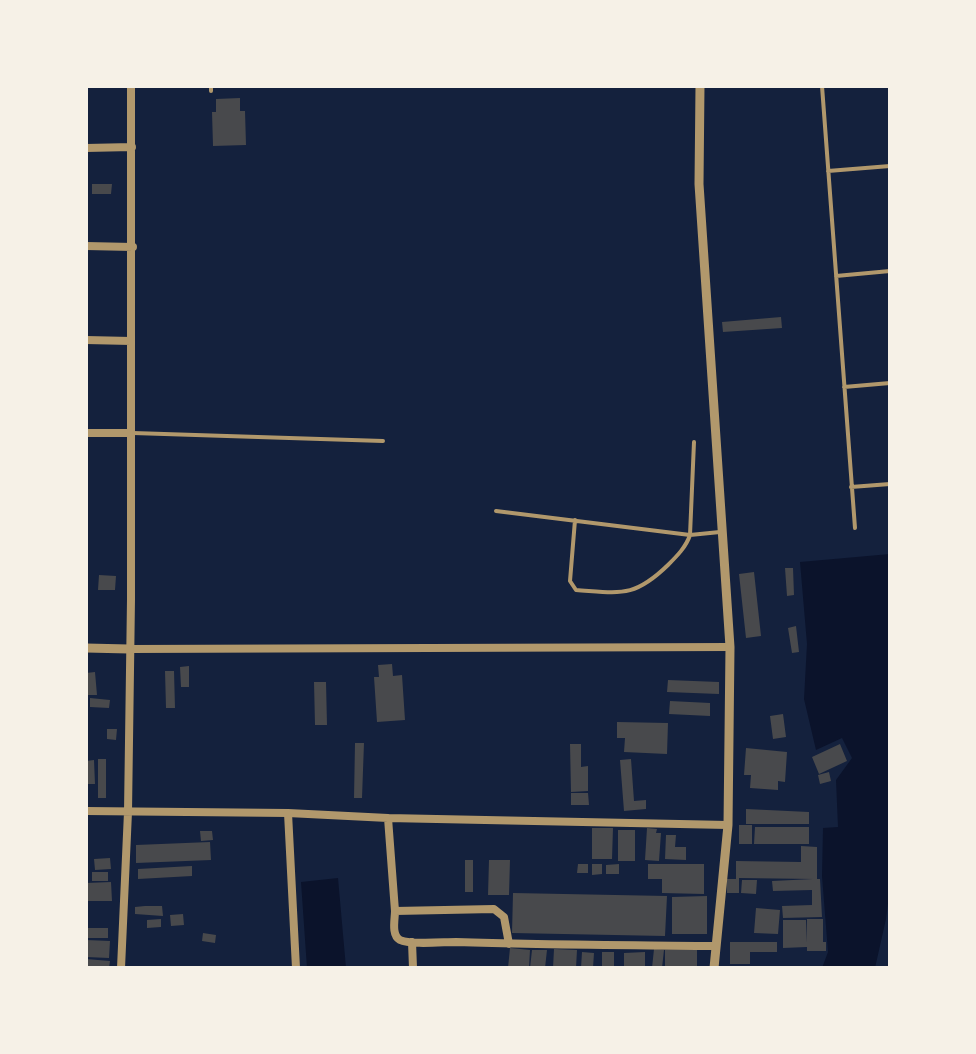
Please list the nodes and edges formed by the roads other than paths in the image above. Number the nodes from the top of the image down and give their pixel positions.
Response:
1 (131, 86) edge
2 (700, 86) edge
3 (822, 86) edge
4 (132, 147) junction
5 (86, 148) edge
6 (890, 166) edge
7 (828, 171) junction
8 (86, 246) edge
9 (133, 247) junction
10 (890, 271) edge
11 (836, 276) junction
12 (86, 340) edge
13 (131, 341) junction
14 (890, 383) edge
15 (844, 387) junction
16 (86, 433) edge
17 (131, 433) junction
18 (383, 441) dead end
19 (694, 442) dead end
20 (890, 484) edge
21 (851, 487) junction
22 (496, 511) dead end
23 (575, 520) junction
24 (855, 528) dead end
25 (722, 532) junction
26 (690, 535) junction
27 (730, 647) junction
28 (86, 648) edge
29 (129, 649) junction
30 (86, 811) edge
31 (128, 812) junction
32 (288, 813) junction
33 (388, 818) junction
34 (728, 825) junction
35 (395, 911) junction
36 (412, 942) junction
37 (509, 944) junction
38 (716, 946) junction
39 (121, 968) edge
40 (296, 968) edge
41 (413, 968) edge
42 (714, 968) edge

1 - 4 street
2 - 25 street
3 - 7 lane
4 - 5 street
4 - 9 street
6 - 7 lane
7 - 11 lane
8 - 9 street
9 - 13 street
10 - 11 lane
11 - 15 lane
12 - 13 street
13 - 17 street
14 - 15 lane
15 - 21 lane
16 - 17 street
17 - 18 lane
17 - 29 street
19 - 26 lane
20 - 21 lane
21 - 24 lane
22 - 23 lane
23 - 26 lane
23 - 26 lane
25 - 26 lane
25 - 27 street
27 - 29 street
27 - 34 street
28 - 29 street
29 - 31 street
30 - 31 street
31 - 32 street
31 - 39 street
32 - 33 street
32 - 40 street
33 - 34 street
33 - 35 street
34 - 38 street
35 - 36 street
35 - 37 street
36 - 37 street
36 - 41 street
37 - 38 street
38 - 42 street

